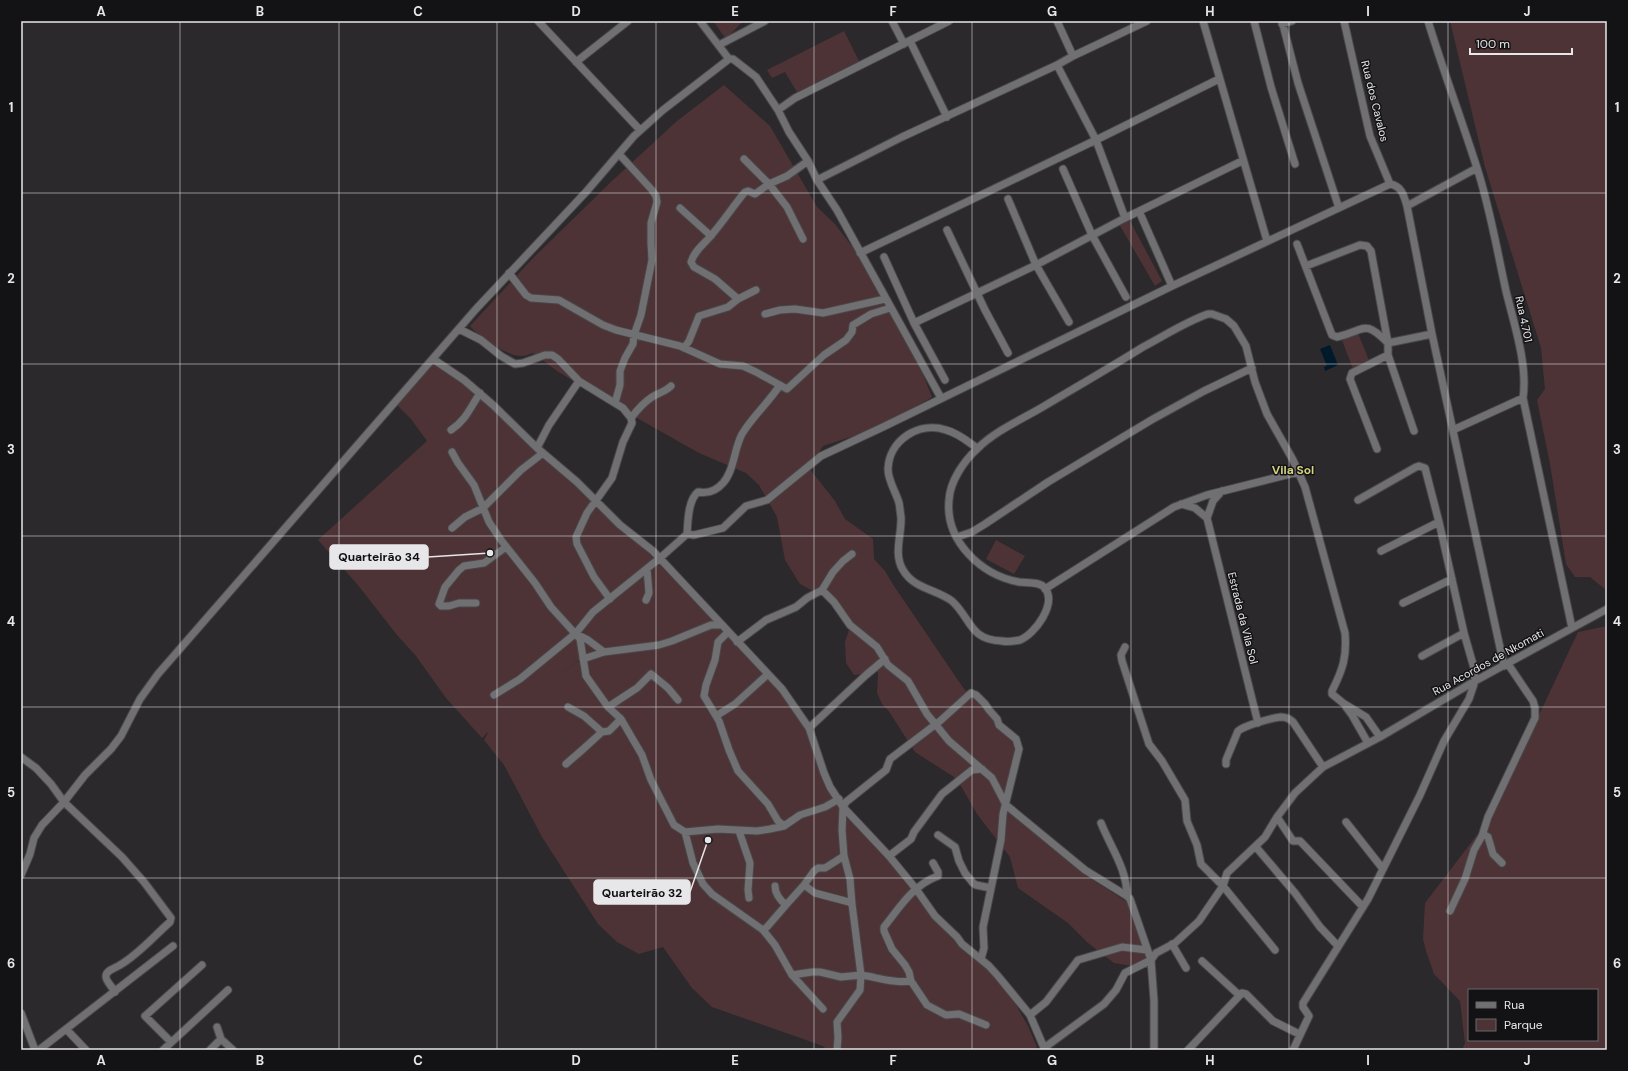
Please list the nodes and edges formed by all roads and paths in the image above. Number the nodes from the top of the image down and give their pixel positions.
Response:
1 (538, 21) edge
2 (628, 21) edge
3 (700, 21) edge
4 (765, 21) edge
5 (892, 21) edge
6 (949, 21) edge
7 (1057, 21) edge
8 (1146, 21) edge
9 (1203, 21) edge
10 (1254, 21) edge
11 (1292, 21) edge
12 (1344, 21) edge
13 (1428, 21) edge
14 (1282, 22) edge
15 (907, 42) junction
16 (719, 45) junction
17 (1074, 56) junction
18 (729, 59) junction
19 (576, 62) junction
20 (1057, 65) junction
21 (1219, 79) junction
22 (778, 110) junction
23 (946, 117) junction
24 (640, 130) junction
25 (1096, 140) junction
26 (618, 154) junction
27 (744, 159) dead end
28 (808, 161) junction
29 (1242, 161) junction
30 (1296, 164) dead end
31 (1477, 168) junction
32 (1064, 169) dead end
33 (817, 180) junction
34 (769, 184) junction
35 (1390, 184) junction
36 (1008, 199) dead end
37 (1407, 206) junction
38 (680, 208) dead end
39 (1339, 208) junction
40 (1139, 211) junction
41 (1125, 218) junction
42 (947, 230) dead end
43 (1092, 235) junction
44 (710, 236) junction
45 (802, 239) dead end
46 (1267, 241) junction
47 (1297, 244) dead end
48 (860, 252) junction
49 (884, 258) dead end
50 (1036, 265) junction
51 (1306, 266) junction
52 (509, 273) junction
53 (1172, 286) junction
54 (756, 290) dead end
55 (977, 293) junction
56 (1126, 297) dead end
57 (738, 299) junction
58 (885, 299) junction
59 (890, 308) junction
60 (766, 314) dead end
61 (1069, 322) dead end
62 (914, 323) junction
63 (459, 329) junction
64 (1432, 334) junction
65 (634, 335) junction
66 (1388, 343) junction
67 (684, 348) junction
68 (1008, 353) dead end
69 (1388, 355) junction
70 (433, 359) junction
71 (1252, 368) junction
72 (945, 380) dead end
73 (579, 381) junction
74 (780, 385) junction
75 (671, 386) dead end
76 (480, 393) junction
77 (941, 398) junction
78 (1523, 398) junction
79 (615, 403) junction
80 (631, 418) junction
81 (451, 430) dead end
82 (1453, 430) junction
83 (1414, 431) dead end
84 (977, 448) junction
85 (1377, 449) dead end
86 (540, 450) junction
87 (452, 452) dead end
88 (1298, 472) junction
89 (1222, 491) junction
90 (1358, 500) dead end
91 (595, 501) junction
92 (1180, 504) junction
93 (483, 508) junction
94 (1207, 518) junction
95 (1439, 522) junction
96 (452, 528) dead end
97 (686, 534) junction
98 (958, 537) junction
99 (506, 547) junction
100 (1380, 551) dead end
101 (852, 554) dead end
102 (660, 558) junction
103 (647, 569) junction
104 (1452, 579) junction
105 (1046, 589) junction
106 (822, 590) junction
107 (610, 598) junction
108 (646, 600) dead end
109 (476, 603) dead end
110 (1403, 603) dead end
111 (1607, 609) edge
112 (722, 625) junction
113 (1572, 628) junction
114 (728, 632) junction
115 (1464, 633) junction
116 (577, 634) junction
117 (737, 642) junction
118 (1125, 647) dead end
119 (604, 652) junction
120 (1422, 656) dead end
121 (583, 659) junction
122 (885, 659) junction
123 (1506, 665) junction
124 (768, 674) junction
125 (1475, 681) junction
126 (494, 695) dead end
127 (678, 700) dead end
128 (1343, 703) junction
129 (568, 707) dead end
130 (608, 707) junction
131 (716, 716) junction
132 (621, 719) junction
133 (1258, 723) junction
134 (935, 724) junction
135 (809, 728) junction
136 (602, 732) junction
137 (1380, 737) junction
138 (1368, 743) junction
139 (21, 757) edge
140 (566, 764) dead end
141 (1226, 764) dead end
142 (1323, 767) junction
143 (982, 768) junction
144 (839, 799) junction
145 (64, 802) junction
146 (1006, 805) junction
147 (843, 807) junction
148 (1277, 817) junction
149 (1346, 822) dead end
150 (1101, 823) dead end
151 (784, 826) junction
152 (739, 831) junction
153 (685, 832) junction
154 (1483, 834) junction
155 (938, 835) dead end
156 (1256, 846) junction
157 (844, 856) junction
158 (889, 856) junction
159 (933, 863) dead end
160 (1502, 863) dead end
161 (1383, 869) junction
162 (21, 874) edge
163 (804, 885) junction
164 (775, 886) dead end
165 (1223, 886) junction
166 (991, 888) junction
167 (916, 889) junction
168 (1127, 896) junction
169 (749, 898) dead end
170 (852, 904) junction
171 (786, 905) junction
172 (1363, 907) junction
173 (1450, 911) dead end
174 (763, 930) junction
175 (1172, 944) junction
176 (173, 946) dead end
177 (1338, 946) junction
178 (1147, 950) junction
179 (1275, 950) dead end
180 (981, 959) junction
181 (1151, 960) junction
182 (1202, 961) dead end
183 (202, 965) dead end
184 (1186, 968) dead end
185 (792, 975) junction
186 (861, 975) junction
187 (911, 981) junction
188 (228, 990) dead end
189 (115, 992) junction
190 (1239, 995) junction
191 (824, 1008) dead end
192 (21, 1013) edge
193 (1030, 1015) junction
194 (986, 1025) dead end
195 (217, 1027) dead end
196 (67, 1030) junction
197 (1299, 1034) junction
198 (221, 1039) junction
199 (171, 1042) junction
200 (1045, 1049) edge
201 (35, 1050) edge
202 (40, 1050) edge
203 (86, 1050) edge
204 (163, 1050) edge
205 (210, 1050) edge
206 (233, 1050) edge
207 (837, 1050) edge
208 (1154, 1050) edge
209 (1188, 1050) edge
210 (1293, 1050) edge

1 - 19 street
2 - 19 street
3 - 16 street
4 - 16 street
5 - 15 street
6 - 15 street
7 - 17 street
8 - 17 street
9 - 21 street
10 - 30 street
11 - 14 street
12 - 35 street, Rua dos Cavalos
13 - 31 street, Rua 4.701
14 - 39 street
15 - 22 street
15 - 23 street
16 - 18 street
17 - 20 street
18 - 22 street
18 - 24 street
19 - 24 street
20 - 23 street
20 - 25 street
21 - 25 street
21 - 29 street
22 - 28 street
23 - 33 street
24 - 26 street
25 - 41 street
25 - 48 street
26 - 52 street
26 - 65 street
27 - 34 street
28 - 33 street
28 - 34 street
29 - 40 street
29 - 46 street
31 - 37 street
31 - 78 street, Rua 4.701
32 - 43 street
33 - 48 street
34 - 44 street
34 - 45 street
35 - 37 street
35 - 39 street
36 - 50 street
37 - 64 street
38 - 44 street
39 - 46 street
40 - 41 street
40 - 53 street
41 - 43 street
42 - 55 street
43 - 50 street
43 - 56 street
44 - 57 street
46 - 53 street
47 - 51 street
48 - 58 street
49 - 62 street
50 - 55 street
50 - 61 street
51 - 66 street
51 - 66 street
52 - 63 street
52 - 65 street
53 - 77 street
54 - 57 street
55 - 62 street
55 - 68 street
57 - 67 street
58 - 59 street
58 - 60 street
59 - 74 street
59 - 77 street
62 - 72 street
63 - 70 street
63 - 73 street
64 - 66 street
64 - 82 street
65 - 67 street
65 - 79 street
66 - 69 street
67 - 74 street
69 - 83 street
69 - 85 street
70 - 76 street
70 - 145 street
71 - 84 street
71 - 88 street
71 - 98 street
73 - 79 street
73 - 86 street
74 - 97 street
75 - 80 street
76 - 81 street
76 - 86 street
77 - 97 street
78 - 82 street
78 - 113 street, Rua 4.701
79 - 80 street
80 - 91 street
82 - 123 street
84 - 98 street
84 - 105 street
86 - 91 street
86 - 93 street
87 - 93 street
88 - 89 street
88 - 128 street
89 - 92 street
89 - 94 street
90 - 95 street
91 - 102 street
91 - 107 street
92 - 94 street
92 - 105 street
93 - 96 street
93 - 99 street
94 - 133 street, Estrada da Vila Sol
95 - 100 street
95 - 104 street
97 - 102 street
98 - 105 street
99 - 109 street
99 - 116 street
101 - 106 street
102 - 103 street
102 - 112 street
103 - 107 street
103 - 108 street
104 - 110 street
104 - 115 street
106 - 117 street
106 - 122 street
107 - 116 street
111 - 113 street, Rua Acordos de Nkomati
112 - 114 street
112 - 119 street
113 - 123 street, Rua Acordos de Nkomati
114 - 117 street
114 - 131 street
115 - 120 street
115 - 125 street
116 - 119 street
116 - 121 street
116 - 126 street
117 - 124 street
118 - 165 street
119 - 121 street
121 - 130 street
122 - 134 street
122 - 135 street
123 - 125 street, Rua Acordos de Nkomati
123 - 154 street
124 - 131 street
124 - 135 street
125 - 137 street, Rua Acordos de Nkomati
125 - 161 street
127 - 130 street
128 - 137 street
128 - 138 street
129 - 136 street
130 - 132 street
131 - 151 street
132 - 136 street
132 - 153 street
133 - 141 street
133 - 142 street
134 - 143 street
134 - 146 street
134 - 147 street
135 - 144 street
136 - 140 street
137 - 138 street, Rua Acordos de Nkomati
138 - 142 street, Rua Acordos de Nkomati
139 - 145 street
142 - 148 street, Rua Acordos de Nkomati
143 - 146 street
143 - 158 street
144 - 147 street
144 - 151 street
145 - 162 street
145 - 189 street
146 - 166 street
146 - 168 street
147 - 157 street
147 - 158 street
148 - 156 street, Rua Acordos de Nkomati
148 - 172 street
149 - 161 street
150 - 168 street
151 - 152 street
152 - 153 street
152 - 169 street
153 - 174 street
154 - 160 street
154 - 173 street
155 - 166 street
156 - 165 street, Rua Acordos de Nkomati
156 - 177 street
157 - 163 street
157 - 170 street
158 - 167 street
159 - 167 street
161 - 172 street
163 - 170 street
163 - 171 street
164 - 171 street
165 - 175 street, Rua Acordos de Nkomati
165 - 179 street
166 - 180 street
167 - 180 street
167 - 187 street
168 - 178 street
170 - 186 street
171 - 174 street
172 - 177 street
174 - 185 street
175 - 181 street, Rua Acordos de Nkomati
175 - 184 street
176 - 189 street
177 - 197 street
178 - 181 street
178 - 193 street
180 - 193 street
181 - 200 street, Rua Acordos de Nkomati
181 - 208 street
182 - 190 street
183 - 199 street
185 - 186 street
185 - 191 street
186 - 187 street
186 - 207 street
187 - 194 street
188 - 199 street
189 - 196 street
190 - 197 street
190 - 209 street
192 - 201 street
193 - 200 street
195 - 198 street
196 - 202 street
196 - 203 street
197 - 210 street
198 - 205 street
198 - 206 street
199 - 204 street

